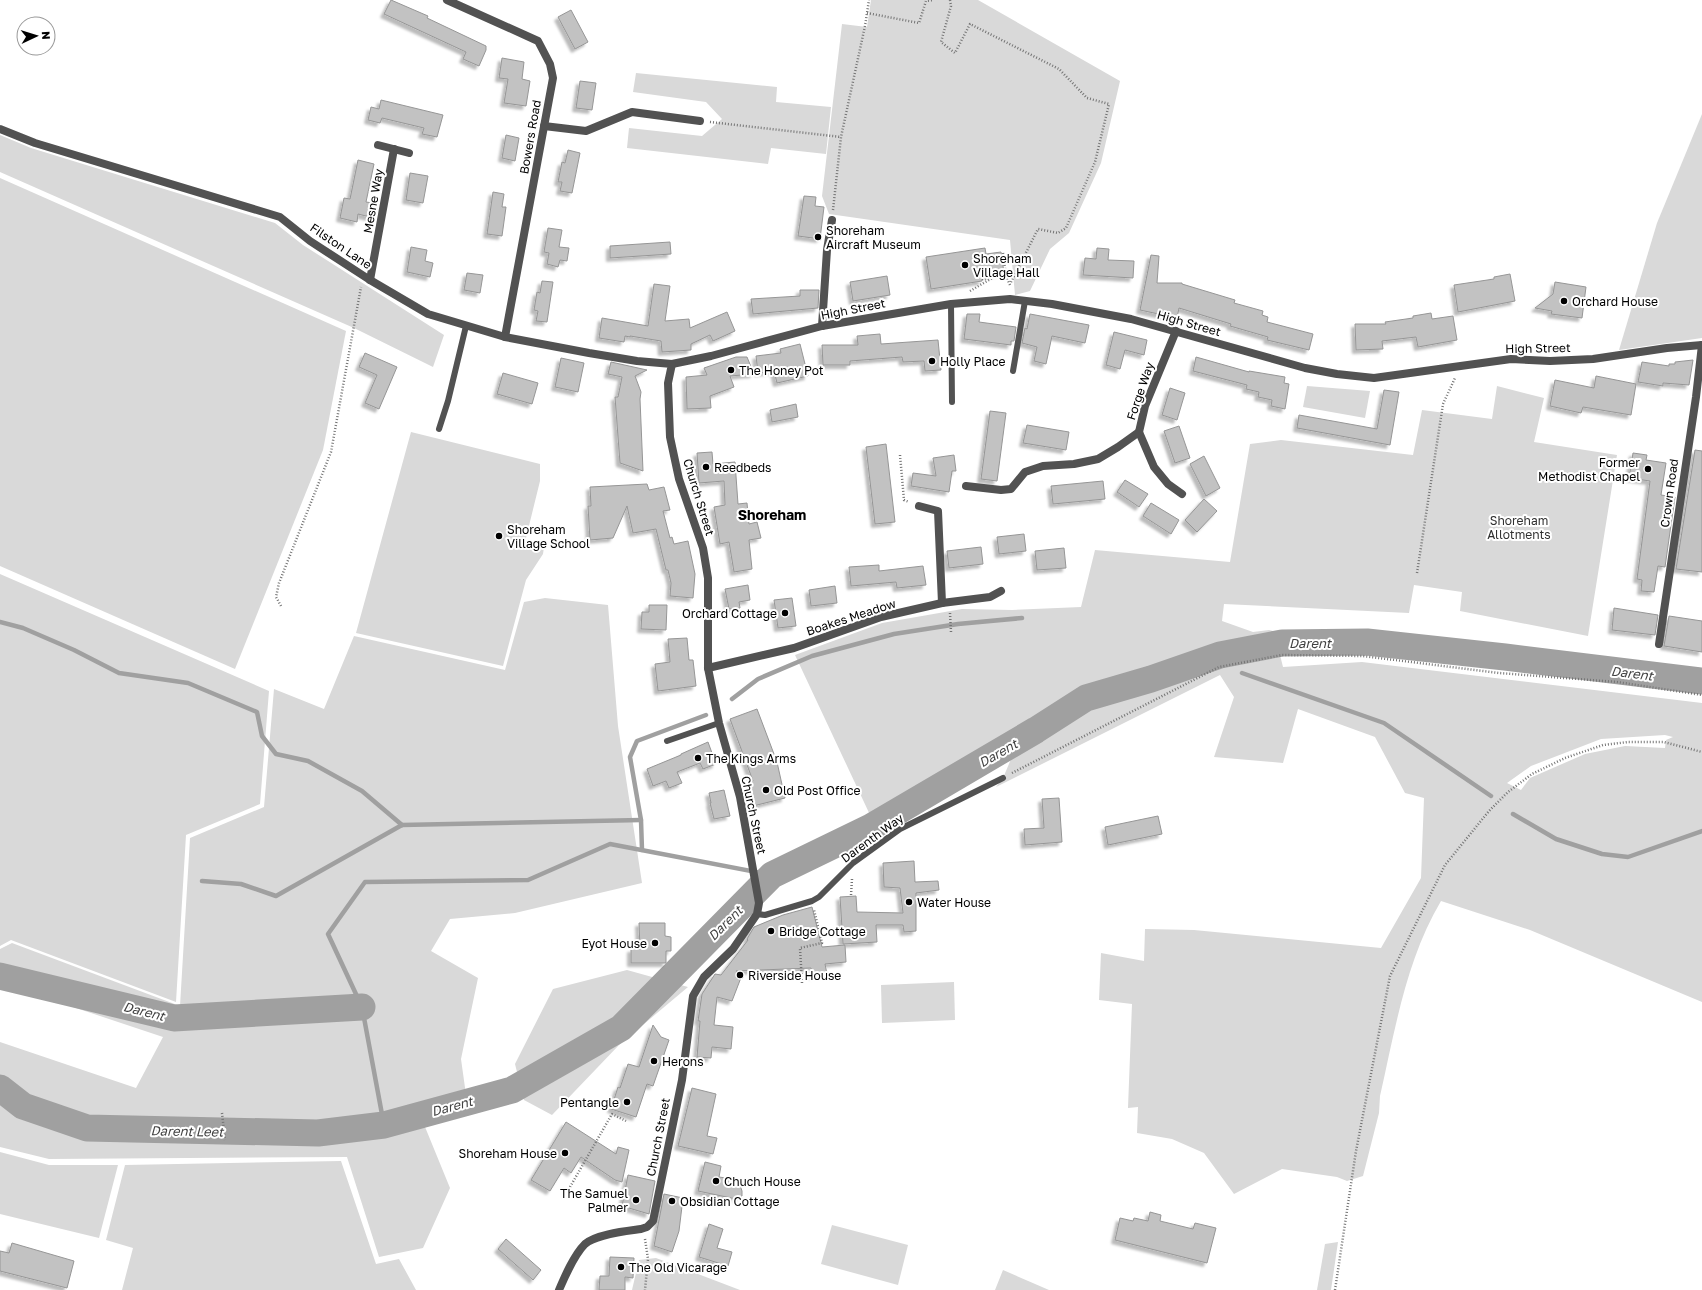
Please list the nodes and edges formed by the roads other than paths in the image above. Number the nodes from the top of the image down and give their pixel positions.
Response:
1 (447, 0) edge
2 (700, 121) road end
3 (544, 126) junction
4 (0, 129) edge
5 (378, 146) dead end
6 (394, 150) junction
7 (409, 153) dead end
8 (832, 220) road end
9 (370, 280) junction
10 (1025, 301) junction
11 (951, 304) junction
12 (466, 326) junction
13 (822, 326) junction
14 (1176, 331) junction
15 (505, 337) junction
16 (1702, 345) edge
17 (672, 364) junction
18 (1013, 371) dead end
19 (952, 402) dead end
20 (438, 429) dead end
21 (1139, 432) junction
22 (966, 486) dead end
23 (1182, 494) dead end
24 (919, 506) road end
25 (1001, 591) dead end
26 (942, 603) junction
27 (1659, 644) dead end
28 (708, 668) junction
29 (719, 723) junction
30 (667, 741) dead end
31 (1003, 778) road end
32 (757, 914) junction
33 (559, 1290) edge

1 - 3 street, Bowers Road
2 - 3 street
3 - 15 street, Bowers Road
4 - 9 street, Filston Lane
5 - 6 street
6 - 7 street
6 - 9 street, Mesne Way
8 - 13 street
9 - 12 street, Filston Lane
10 - 11 street, High Street
10 - 14 street, High Street
10 - 18 lane
11 - 13 street, High Street
11 - 19 lane
12 - 15 street, Filston Lane
12 - 20 lane
13 - 17 street, High Street
14 - 16 street, High Street
14 - 21 street, Forge Way
15 - 17 street, Filston Lane
16 - 27 street, Crown Road
17 - 28 street, Church Street
21 - 22 street
21 - 23 street, Forge Way
24 - 26 street
25 - 26 street, Boakes Meadow
26 - 28 street, Boakes Meadow
28 - 29 street, Church Street
29 - 30 lane
29 - 32 street, Church Street
31 - 32 lane, Darenth Way
32 - 33 street, Church Street

